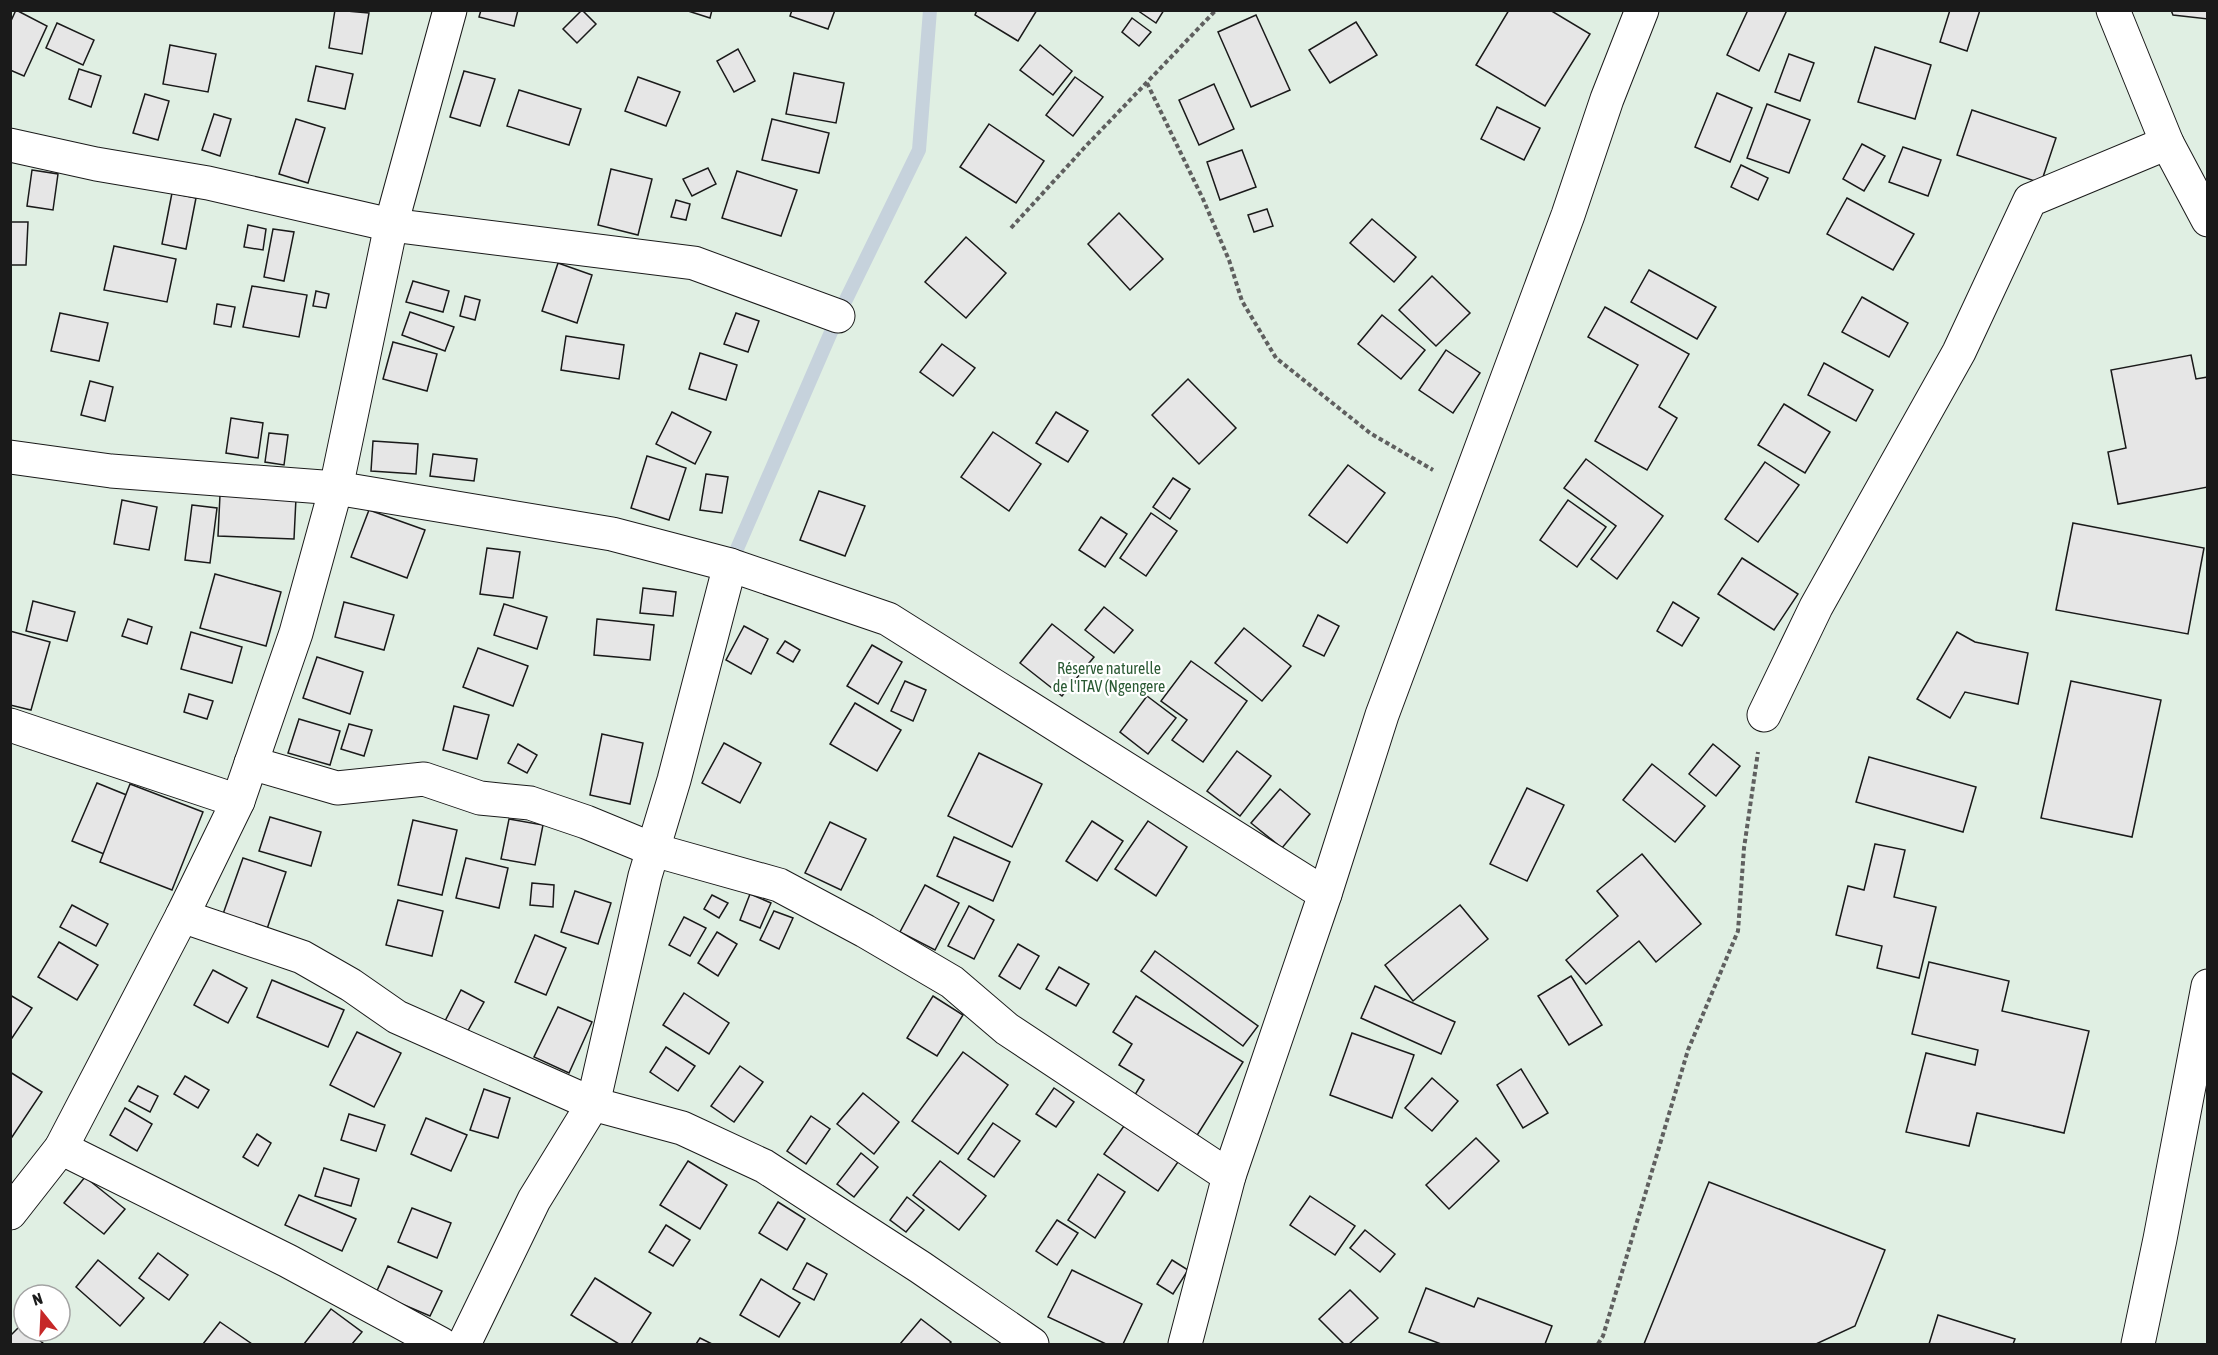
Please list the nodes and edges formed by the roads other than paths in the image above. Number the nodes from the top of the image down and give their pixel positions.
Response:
1 (450, 10) edge
2 (1642, 10) edge
3 (2113, 11) edge
4 (2166, 143) junction
5 (10, 145) edge
6 (2208, 220) edge
7 (391, 225) junction
8 (838, 316) dead end
9 (10, 457) edge
10 (336, 488) junction
11 (730, 565) junction
12 (1764, 715) road end
13 (10, 725) edge
14 (251, 763) junction
15 (238, 801) junction
16 (654, 850) junction
17 (1324, 894) junction
18 (182, 916) junction
19 (2208, 986) edge
20 (592, 1104) junction
21 (61, 1148) junction
22 (1229, 1176) junction
23 (10, 1213) edge
24 (441, 1344) edge
25 (465, 1344) edge
26 (1032, 1344) edge
27 (1185, 1344) edge
28 (2138, 1344) edge

1 - 7 street
2 - 17 street
3 - 4 street
4 - 6 street
4 - 12 street
5 - 7 street
7 - 8 street
7 - 10 street
9 - 10 street
10 - 11 street
10 - 14 street
11 - 16 street
11 - 17 street
13 - 15 street
14 - 15 street
14 - 16 street
15 - 18 street
16 - 20 street
16 - 22 street
17 - 22 street
18 - 20 street
18 - 21 street
19 - 28 street
20 - 25 street
20 - 26 street
21 - 23 street
21 - 24 street
22 - 27 street

